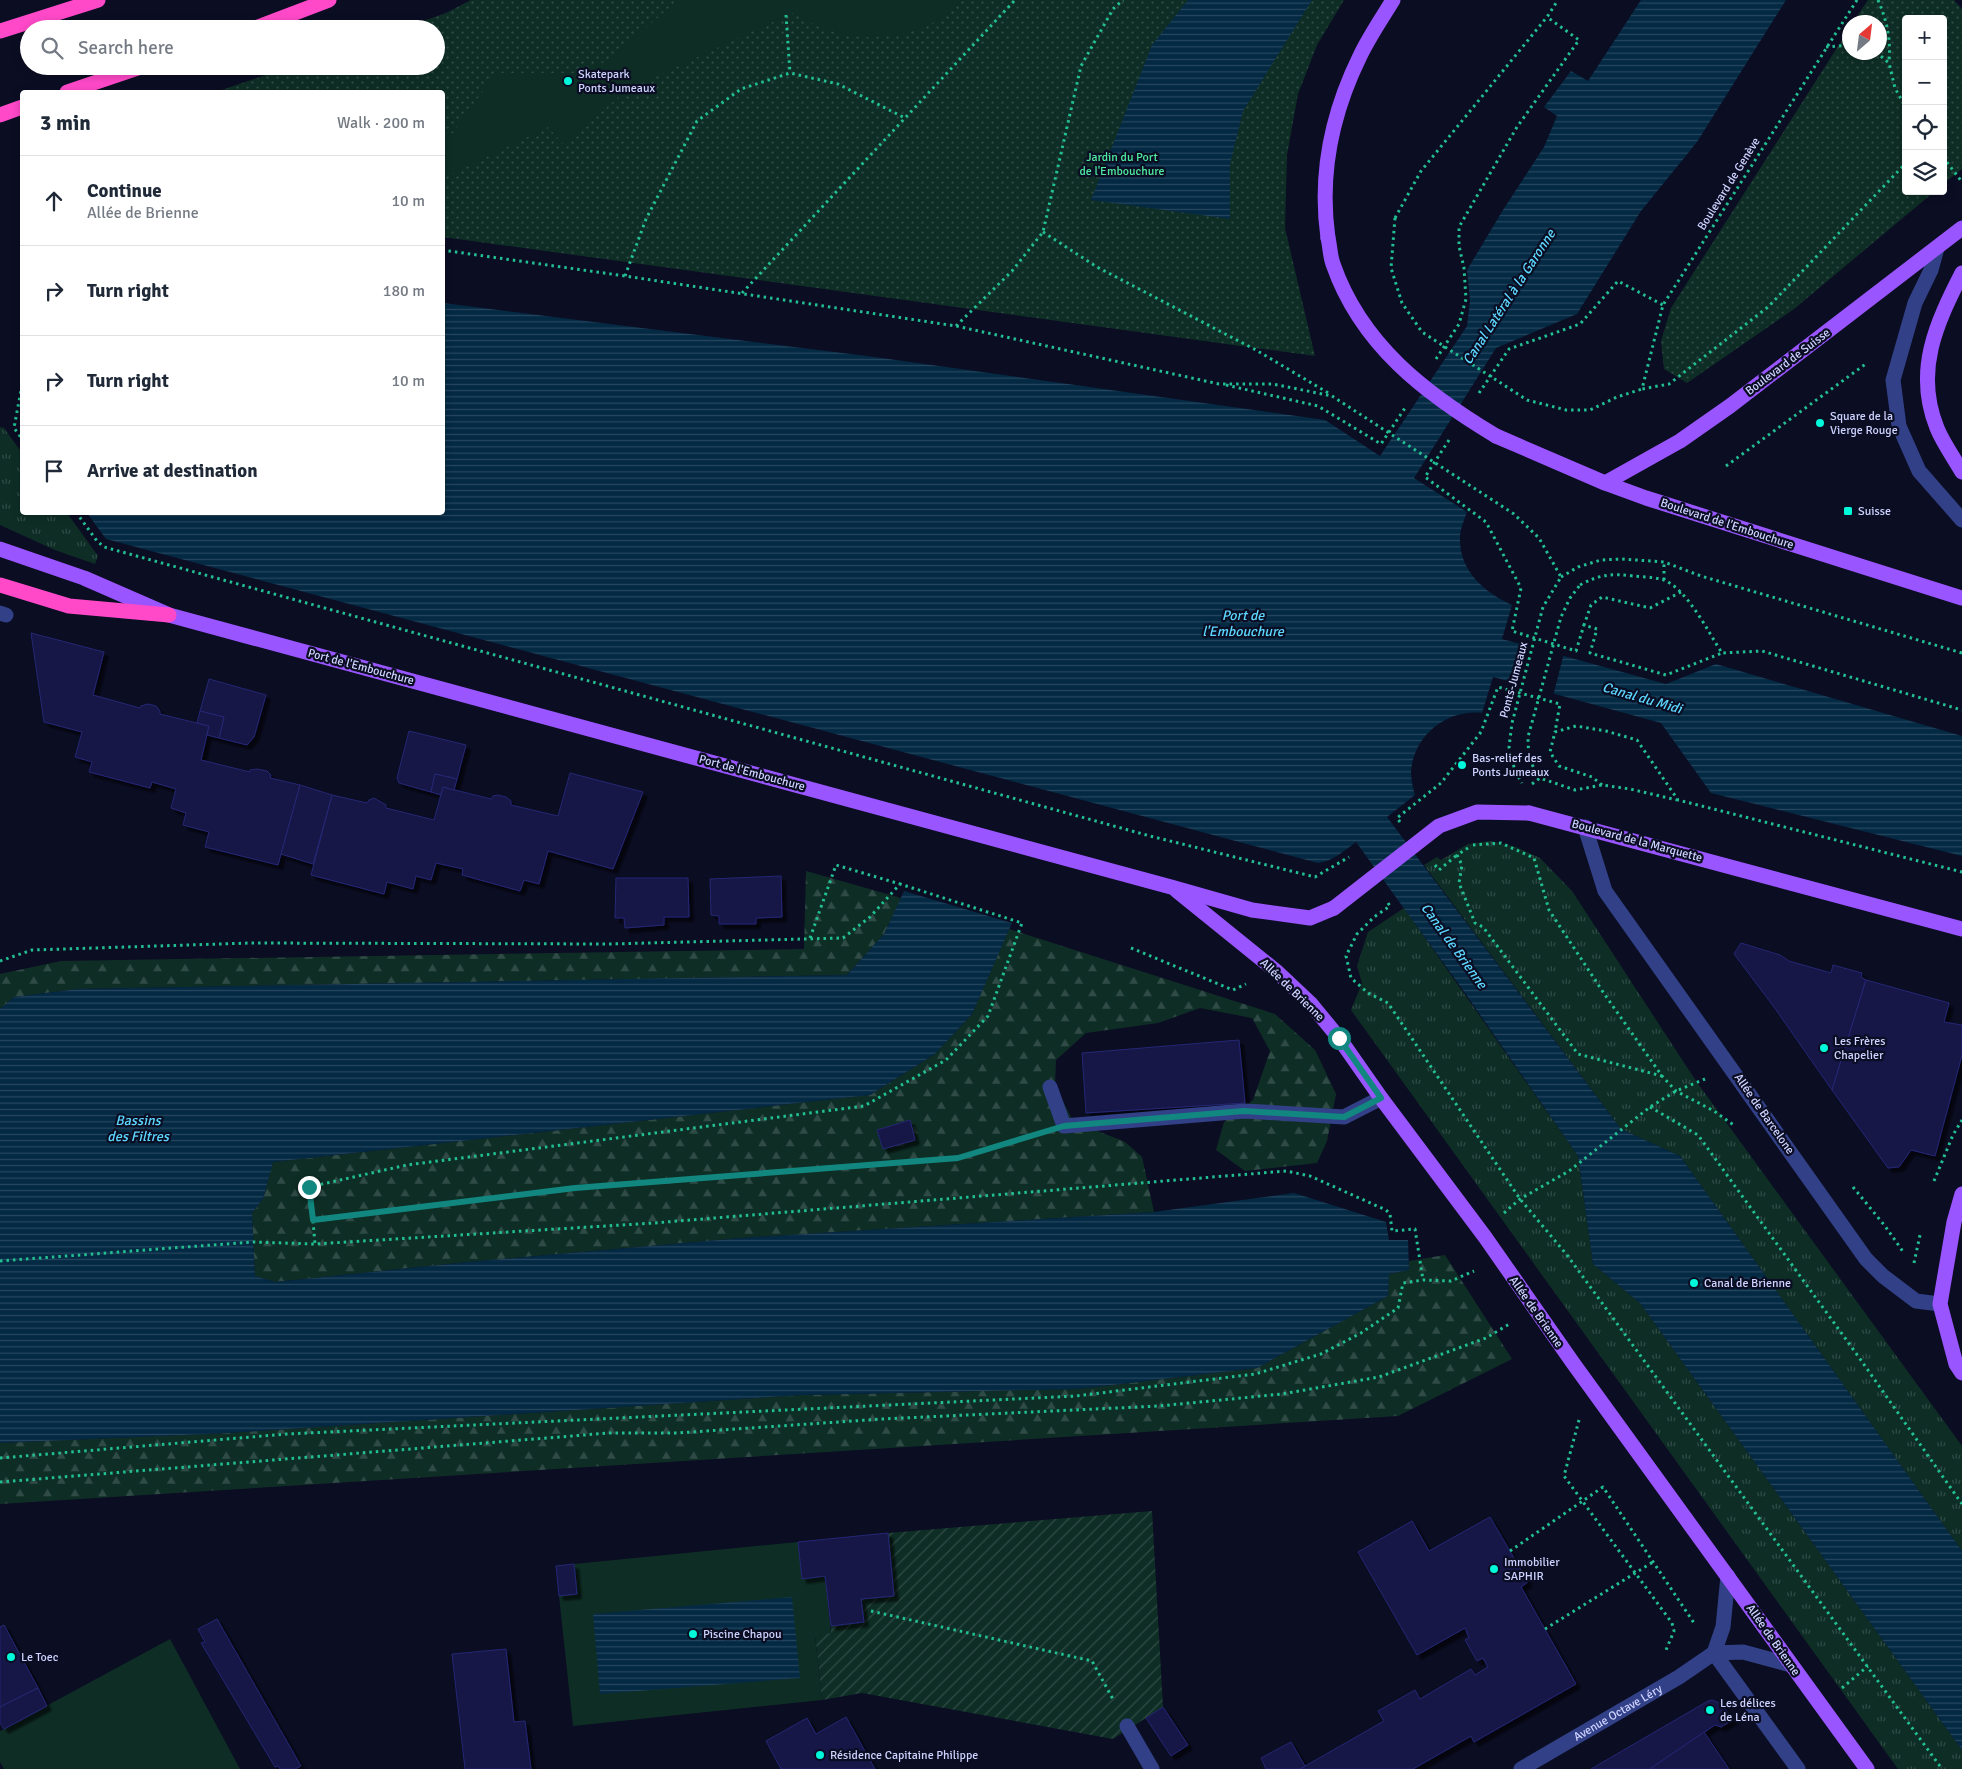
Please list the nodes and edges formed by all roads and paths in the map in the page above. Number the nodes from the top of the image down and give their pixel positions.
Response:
1 (69, 0) edge
2 (98, 0) edge
3 (329, 0) edge
4 (1014, 0) edge
5 (1123, 0) edge
6 (1393, 0) edge
7 (1558, 0) edge
8 (1857, 0) edge
9 (1878, 0) edge
10 (786, 15) dead end
11 (1547, 17) junction
12 (27, 20) edge
13 (37, 20) edge
14 (277, 20) edge
15 (20, 23) edge
16 (20, 25) edge
17 (6, 30) edge
18 (1842, 46) edge
19 (1826, 47) junction
20 (1885, 60) edge
21 (1889, 63) junction
22 (790, 73) junction
23 (117, 75) edge
24 (73, 90) edge
25 (1904, 105) edge
26 (20, 109) edge
27 (0, 115) edge
28 (905, 118) junction
29 (1947, 162) edge
30 (1902, 167) edge
31 (1962, 182) edge
32 (1962, 228) edge
33 (1043, 232) junction
34 (1937, 248) junction
35 (445, 250) edge
36 (1962, 273) edge
37 (626, 276) junction
38 (1618, 281) dead end
39 (741, 293) junction
40 (1663, 305) junction
41 (956, 326) junction
42 (1872, 359) dead end
43 (1433, 364) dead end
44 (1219, 384) junction
45 (1642, 389) junction
46 (20, 396) edge
47 (1332, 396) junction
48 (1407, 404) dead end
49 (20, 437) edge
50 (1726, 466) dead end
51 (1962, 472) edge
52 (1605, 483) junction
53 (78, 515) edge
54 (1962, 520) edge
55 (0, 549) edge
56 (1664, 562) junction
57 (1561, 577) junction
58 (1664, 580) junction
59 (0, 585) edge
60 (1681, 592) junction
61 (1962, 598) edge
62 (169, 615) junction
63 (1584, 625) junction
64 (1576, 651) dead end
65 (1722, 653) junction
66 (1962, 653) edge
67 (1962, 710) edge
68 (1555, 732) junction
69 (1540, 778) junction
70 (1602, 785) junction
71 (1678, 800) junction
72 (1397, 818) dead end
73 (1585, 827) junction
74 (1353, 855) dead end
75 (1458, 855) junction
76 (1439, 870) dead end
77 (1962, 872) edge
78 (900, 884) junction
79 (1171, 886) junction
80 (1385, 899) dead end
81 (1334, 908) joint
82 (1962, 930) edge
83 (810, 938) junction
84 (1130, 948) dead end
85 (0, 961) edge
86 (1276, 971) junction
87 (1662, 1076) junction
88 (1050, 1087) dead end
89 (1676, 1092) junction
90 (1381, 1098) junction
91 (1650, 1107) junction
92 (1064, 1126) junction
93 (1736, 1127) dead end
94 (1962, 1194) edge
95 (1520, 1199) junction
96 (313, 1220) junction
97 (315, 1244) junction
98 (1499, 1259) junction
99 (0, 1261) edge
100 (1423, 1280) junction
101 (1940, 1304) junction
102 (1535, 1309) junction
103 (1962, 1373) edge
104 (1580, 1418) dead end
105 (0, 1458) edge
106 (0, 1482) edge
107 (1582, 1502) junction
108 (1962, 1504) edge
109 (1510, 1551) dead end
110 (1653, 1562) junction
111 (1635, 1573) junction
112 (1728, 1576) junction
113 (871, 1611) dead end
114 (1545, 1629) dead end
115 (1714, 1653) junction
116 (1664, 1655) dead end
117 (1791, 1665) junction
118 (1868, 1666) junction
119 (1838, 1691) dead end
120 (1127, 1726) joint
121 (1794, 1767) edge
122 (1152, 1769) edge
123 (1521, 1769) edge
124 (1867, 1769) edge
125 (1942, 1769) edge

1 - 12 highway
2 - 13 highway
3 - 14 highway
4 - 28 path
5 - 33 path
6 - 52 main road, Boulevard de l'Embouchure, bridge
7 - 11 path
8 - 19 path, Boulevard de Genève
9 - 21 path
10 - 22 path
11 - 43 path
11 - 45 path, bridge
15 - 17 highway
16 - 17 highway
18 - 19 path
19 - 40 path, Boulevard de Genève
20 - 21 path
21 - 25 path
22 - 28 path
22 - 37 path
23 - 24 highway
26 - 27 highway
28 - 39 path
29 - 31 path
30 - 45 path
32 - 34 main road, Boulevard de Suisse
33 - 41 path
33 - 47 path
34 - 52 main road, Boulevard de Suisse
34 - 54 street
35 - 37 path
36 - 51 main road
37 - 39 path
38 - 40 path
39 - 41 path
40 - 45 path, Boulevard de Genève
41 - 44 path
42 - 50 path
44 - 47 path
44 - 48 path
46 - 49 path
47 - 57 path, bridge
52 - 61 main road, Boulevard de l'Embouchure
53 - 74 path
55 - 62 main road, Port de l'Embouchure
56 - 57 path
56 - 58 path
56 - 66 path
57 - 69 path, Ponts-Jumeaux, bridge
58 - 60 path
58 - 69 path, bridge
59 - 62 highway
60 - 63 path
60 - 65 path
62 - 79 main road, Port de l'Embouchure
63 - 64 path
63 - 65 path
65 - 67 path
68 - 70 path
68 - 71 path
68 - 72 path
69 - 70 path
70 - 71 path
71 - 77 path
73 - 81 main road, Boulevard de la Marquette, bridge
73 - 82 main road, Boulevard de la Marquette
73 - 101 street, Allée de Barcelone
75 - 76 path
75 - 87 path
75 - 87 path
78 - 83 path
78 - 83 path
78 - 96 path
79 - 81 main road, Port de l'Embouchure
79 - 86 main road, Allée de Brienne
80 - 95 path
83 - 85 path
84 - 86 path
86 - 90 main road, Allée de Brienne
87 - 89 path
88 - 92 street
89 - 91 path
89 - 93 path
90 - 92 street
90 - 98 main road, Allée de Brienne
91 - 95 path
91 - 108 path
92 - 96 path
94 - 101 main road
95 - 118 path
96 - 97 path
97 - 99 path
97 - 100 path
98 - 100 path
98 - 102 main road, Allée de Brienne
100 - 105 path
101 - 103 main road
102 - 106 path
102 - 112 main road, Allée de Brienne
104 - 107 path
107 - 109 path
107 - 110 path
107 - 111 path
110 - 111 path
110 - 115 path
111 - 114 path
111 - 116 path
112 - 115 street
112 - 117 main road, Allée de Brienne
113 - 120 path
115 - 117 street
115 - 121 street
115 - 123 street, Avenue Octave Léry
117 - 124 main road, Allée de Brienne
118 - 119 path
118 - 125 path
120 - 122 street

